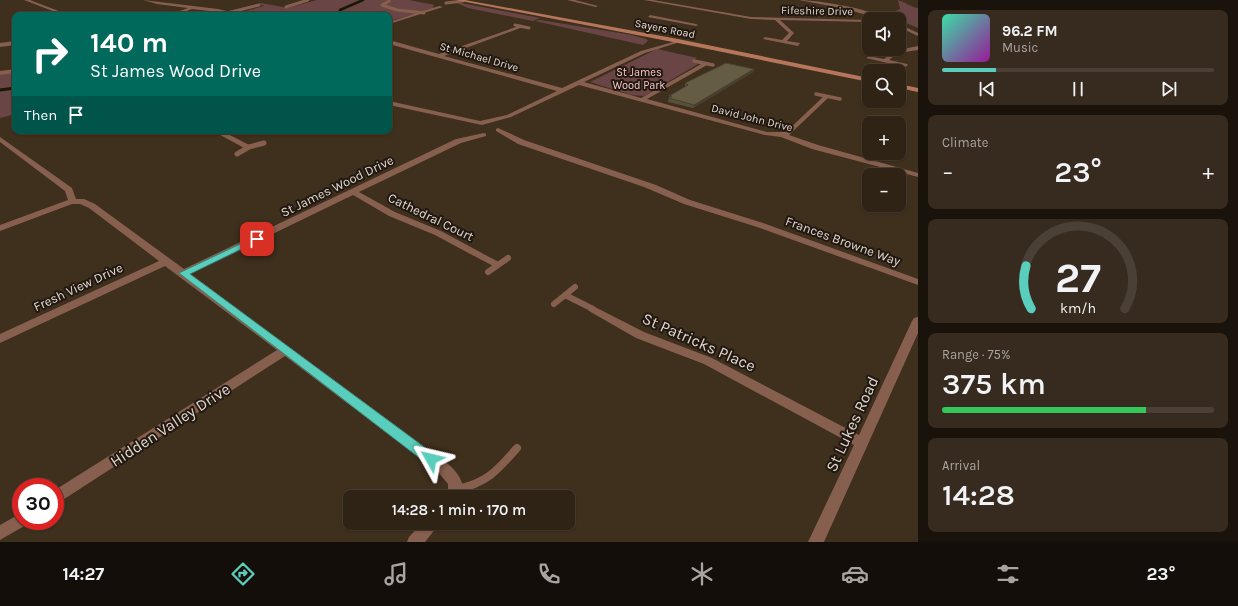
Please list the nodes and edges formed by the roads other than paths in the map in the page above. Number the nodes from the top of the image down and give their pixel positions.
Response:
1 (26, 0) edge
2 (145, 0) edge
3 (185, 0) edge
4 (308, 0) edge
5 (385, 0) edge
6 (569, 0) edge
7 (646, 0) edge
8 (801, 0) edge
9 (389, 1) junction
10 (460, 1) edge
11 (394, 2) dead end
12 (166, 5) junction
13 (259, 5) dead end
14 (436, 6) dead end
15 (444, 6) junction
16 (596, 6) dead end
17 (286, 7) dead end
18 (194, 8) junction
19 (698, 9) junction
20 (59, 12) edge
21 (180, 12) edge
22 (231, 12) joint
23 (692, 12) dead end
24 (862, 12) edge
25 (424, 13) junction
26 (685, 15) dead end
27 (650, 16) dead end
28 (672, 20) junction
29 (777, 20) junction
30 (862, 21) edge
31 (392, 22) edge
32 (515, 25) dead end
33 (696, 25) dead end
34 (521, 27) junction
35 (529, 28) dead end
36 (906, 29) edge
37 (918, 35) edge
38 (663, 38) junction
39 (765, 38) dead end
40 (678, 41) junction
41 (783, 42) junction
42 (12, 43) edge
43 (392, 43) edge
44 (798, 44) dead end
45 (1, 45) edge
46 (918, 48) edge
47 (643, 52) junction
48 (439, 56) junction
49 (869, 58) dead end
50 (694, 61) dead end
51 (885, 61) junction
52 (705, 64) junction
53 (900, 64) edge
54 (713, 65) dead end
55 (12, 72) edge
56 (0, 74) edge
57 (862, 79) edge
58 (580, 83) junction
59 (906, 87) edge
60 (918, 90) edge
61 (564, 91) junction
62 (816, 94) dead end
63 (826, 97) junction
64 (642, 100) junction
65 (840, 100) dead end
66 (392, 105) edge
67 (509, 116) junction
68 (453, 118) junction
69 (480, 123) junction
70 (469, 129) junction
71 (499, 129) junction
72 (223, 134) edge
73 (486, 135) junction
74 (782, 135) junction
75 (0, 139) edge
76 (459, 141) junction
77 (521, 142) junction
78 (264, 143) dead end
79 (249, 146) junction
80 (237, 154) dead end
81 (918, 175) edge
82 (353, 192) junction
83 (73, 202) junction
84 (0, 228) edge
85 (477, 254) joint
86 (508, 258) dead end
87 (167, 261) junction
88 (498, 265) junction
89 (488, 272) dead end
90 (184, 273) junction
91 (918, 282) edge
92 (575, 287) dead end
93 (566, 295) junction
94 (554, 304) dead end
95 (592, 309) joint
96 (918, 321) edge
97 (0, 339) edge
98 (285, 351) junction
99 (862, 442) junction
100 (517, 448) dead end
101 (455, 490) edge
102 (462, 490) edge
103 (64, 492) edge
104 (12, 526) edge
105 (426, 530) edge
106 (0, 533) edge
107 (415, 542) edge
108 (816, 542) edge

1 - 20 street
2 - 12 street
3 - 12 street
4 - 17 lane
5 - 9 lane
6 - 16 street
7 - 19 street, Fifeshire Drive
8 - 24 street
9 - 11 lane
9 - 25 lane
10 - 15 lane
10 - 38 main road, Sayers Road
12 - 18 street
13 - 22 lane
14 - 15 lane
15 - 25 street
18 - 21 street
18 - 22 street
19 - 23 street
19 - 29 street, Fifeshire Drive
25 - 31 street
26 - 28 street
27 - 28 street
28 - 33 street
29 - 30 street, Fifeshire Drive
29 - 41 street
32 - 34 lane
34 - 35 lane
34 - 48 street
36 - 37 street
38 - 40 main road, Sayers Road
38 - 47 street
39 - 41 street
40 - 47 street
40 - 57 main road, Sayers Road
41 - 44 street
42 - 45 street
43 - 48 street, St Michael Drive
46 - 51 street
47 - 58 street
48 - 61 street, St Michael Drive
49 - 51 street
50 - 52 lane
51 - 53 street
52 - 54 lane
52 - 64 street
55 - 56 street
58 - 61 street
58 - 64 street, David John Drive
59 - 60 main road
61 - 67 street
62 - 63 lane
63 - 65 lane
63 - 74 street
64 - 74 street, David John Drive
66 - 68 street
67 - 69 street
67 - 71 street
68 - 69 street
68 - 70 street
69 - 70 street
69 - 71 street, Frances Browne Way
70 - 73 street, Frances Browne Way
70 - 76 street, St James Wood Drive
71 - 73 street
71 - 77 street, Frances Browne Way
72 - 79 street
73 - 76 street, St James Wood Drive
73 - 77 street, Frances Browne Way
74 - 81 street, David John Drive
75 - 83 street
76 - 82 street, St James Wood Drive
77 - 91 street, Frances Browne Way
78 - 79 lane
79 - 80 lane
82 - 85 street, Cathedral Court
82 - 90 street, St James Wood Drive
83 - 84 street
83 - 87 street
85 - 88 lane, Cathedral Court
86 - 88 lane
87 - 90 street
87 - 97 street, Fresh View Drive
88 - 89 lane
90 - 98 street
92 - 93 lane
93 - 94 lane
93 - 95 lane, St Patricks Place
95 - 99 street, St Patricks Place
96 - 99 street, St Lukes Road
98 - 101 street
98 - 103 street, Hidden Valley Drive
99 - 108 street, St Lukes Road
100 - 102 lane
104 - 106 street
105 - 107 street

